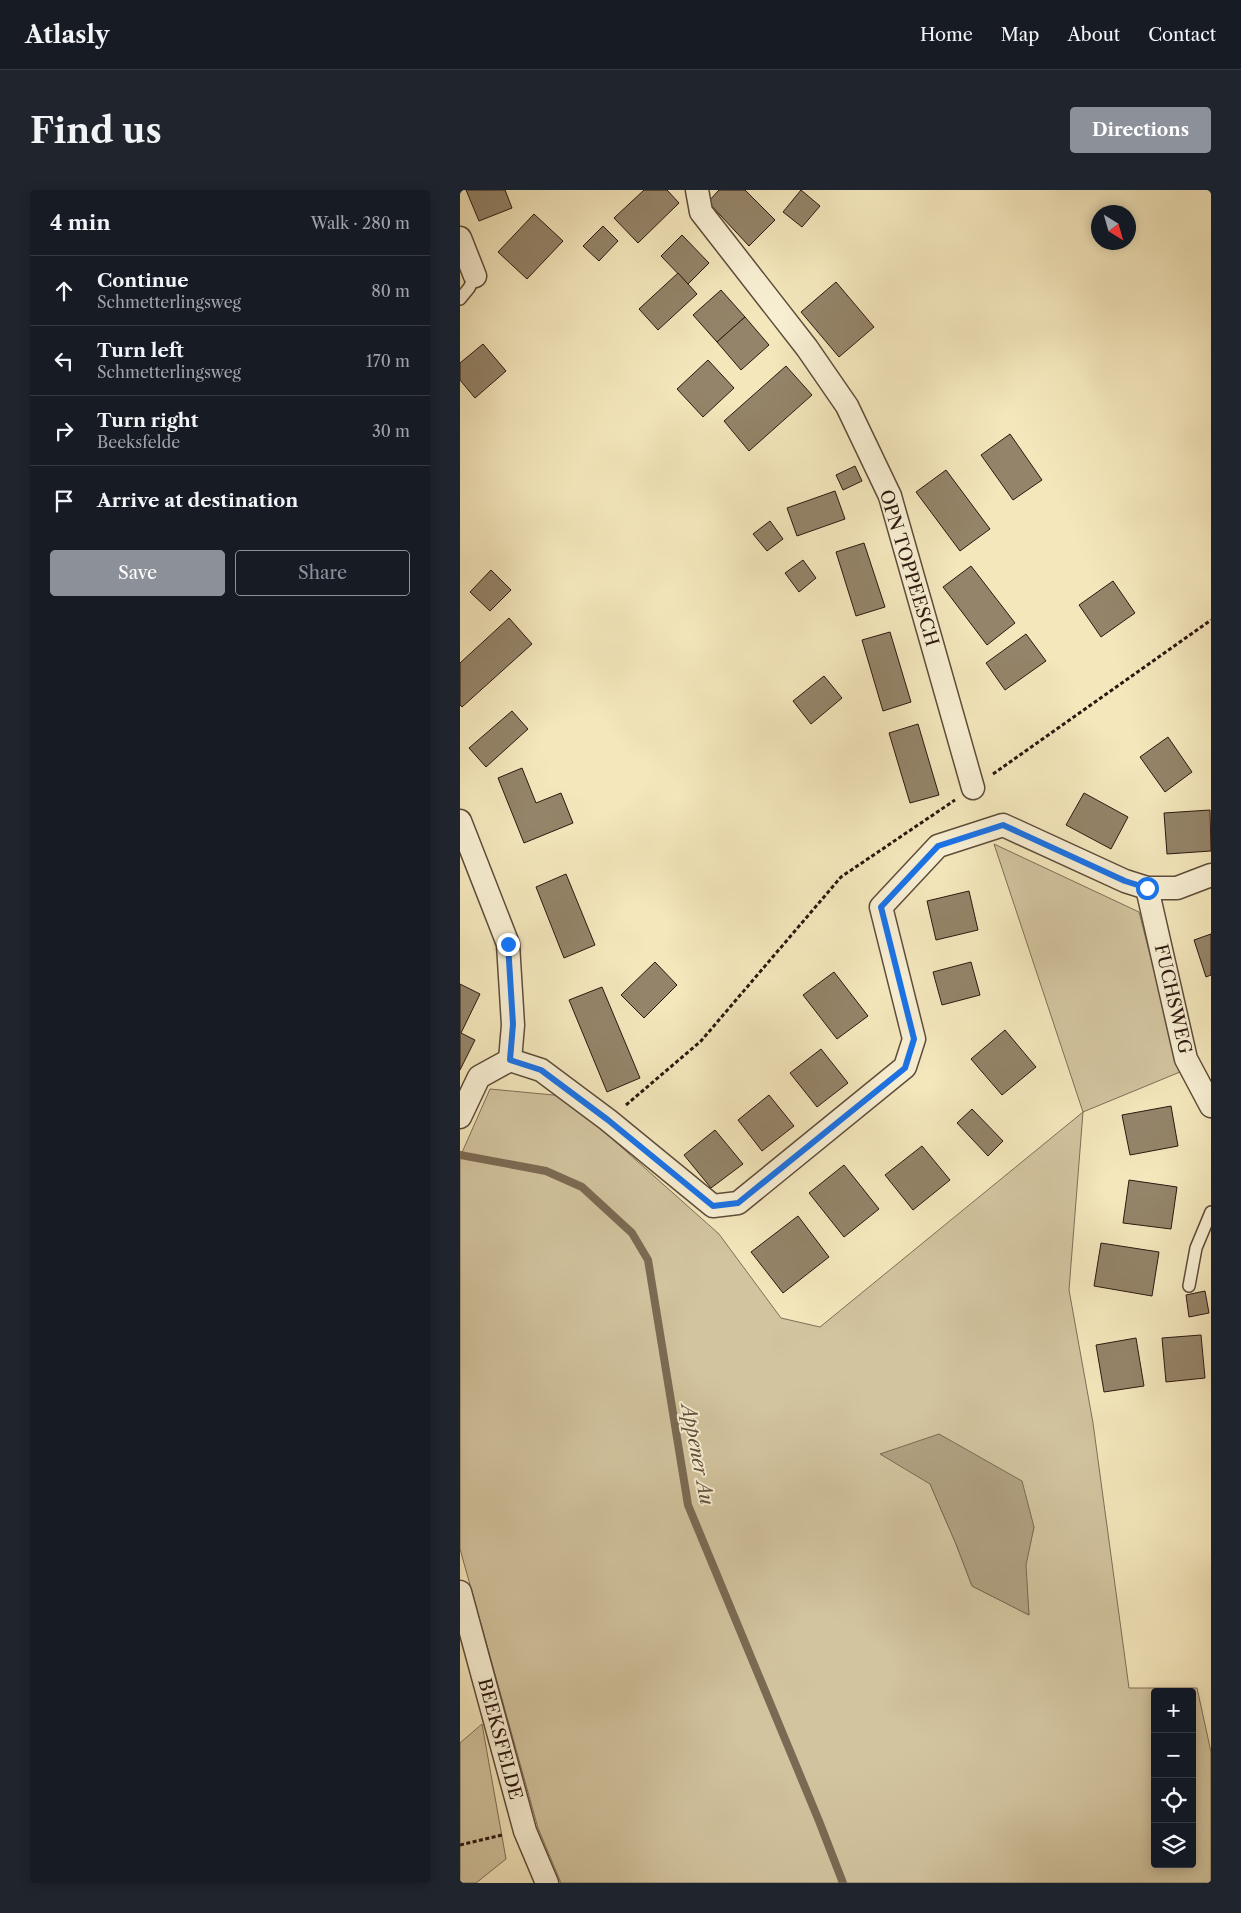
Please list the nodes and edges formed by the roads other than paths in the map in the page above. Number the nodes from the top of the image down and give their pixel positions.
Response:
1 (698, 190) edge
2 (460, 238) edge
3 (475, 276) joint
4 (460, 299) edge
5 (973, 788) dead end
6 (460, 821) edge
7 (1211, 875) edge
8 (1147, 888) junction
9 (510, 1060) junction
10 (1211, 1106) edge
11 (460, 1117) edge
12 (1211, 1212) edge
13 (1189, 1286) dead end
14 (460, 1592) edge
15 (547, 1883) edge

1 - 5 street, OPN TOPPEESCH
2 - 3 street
3 - 4 lane
6 - 9 street
7 - 8 street
8 - 9 street
8 - 10 street, FUCHSWEG
9 - 11 street
12 - 13 lane
14 - 15 street, BEEKSFELDE

